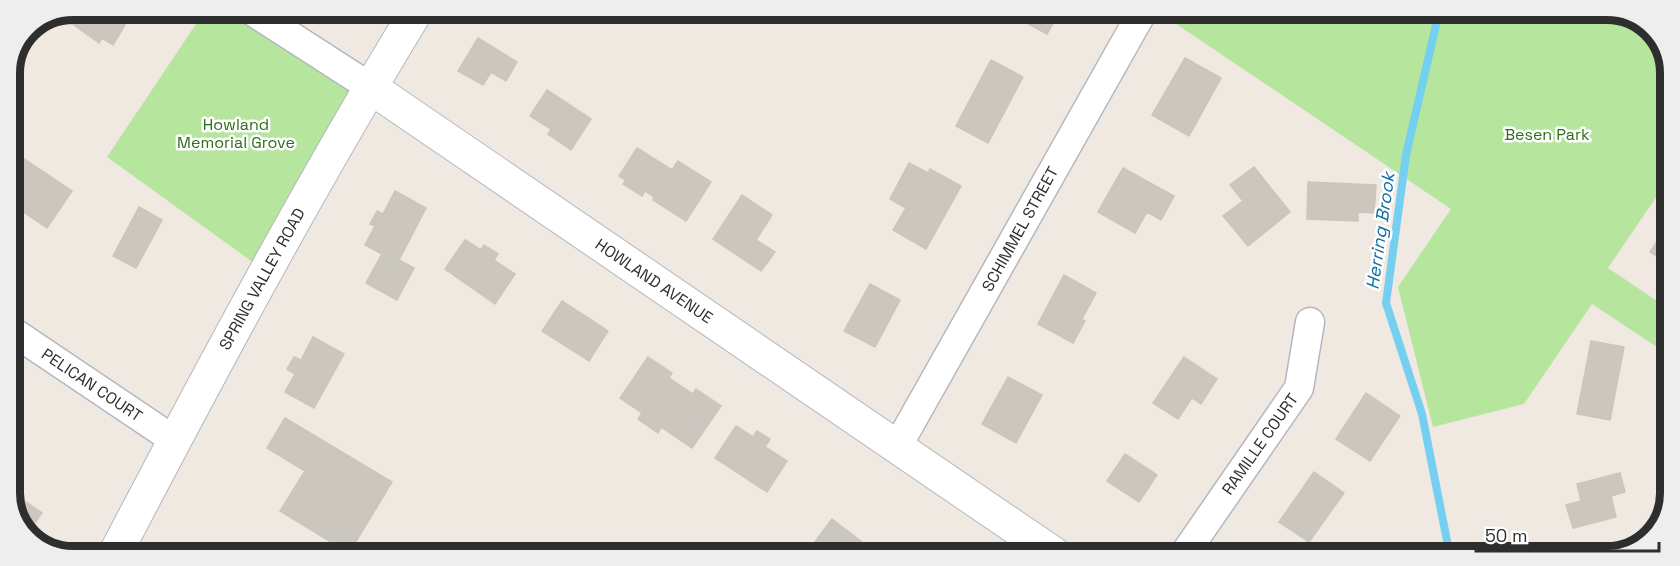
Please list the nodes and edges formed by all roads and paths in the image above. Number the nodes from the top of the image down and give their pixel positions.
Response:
1 (266, 20) edge
2 (411, 20) edge
3 (1138, 20) edge
4 (370, 87) junction
5 (1310, 322) dead end
6 (20, 336) edge
7 (174, 440) junction
8 (897, 447) junction
9 (119, 546) edge
10 (1042, 546) edge
11 (1190, 546) edge

1 - 4 street, HOWLAND AVENUE
2 - 4 street, SPRING VALLEY ROAD
3 - 8 street, SCHIMMEL STREET
4 - 7 street, SPRING VALLEY ROAD
4 - 8 street, HOWLAND AVENUE
5 - 11 street, RAMILLE COURT
6 - 7 street, PELICAN COURT
7 - 9 street, SPRING VALLEY ROAD
8 - 10 street, HOWLAND AVENUE

